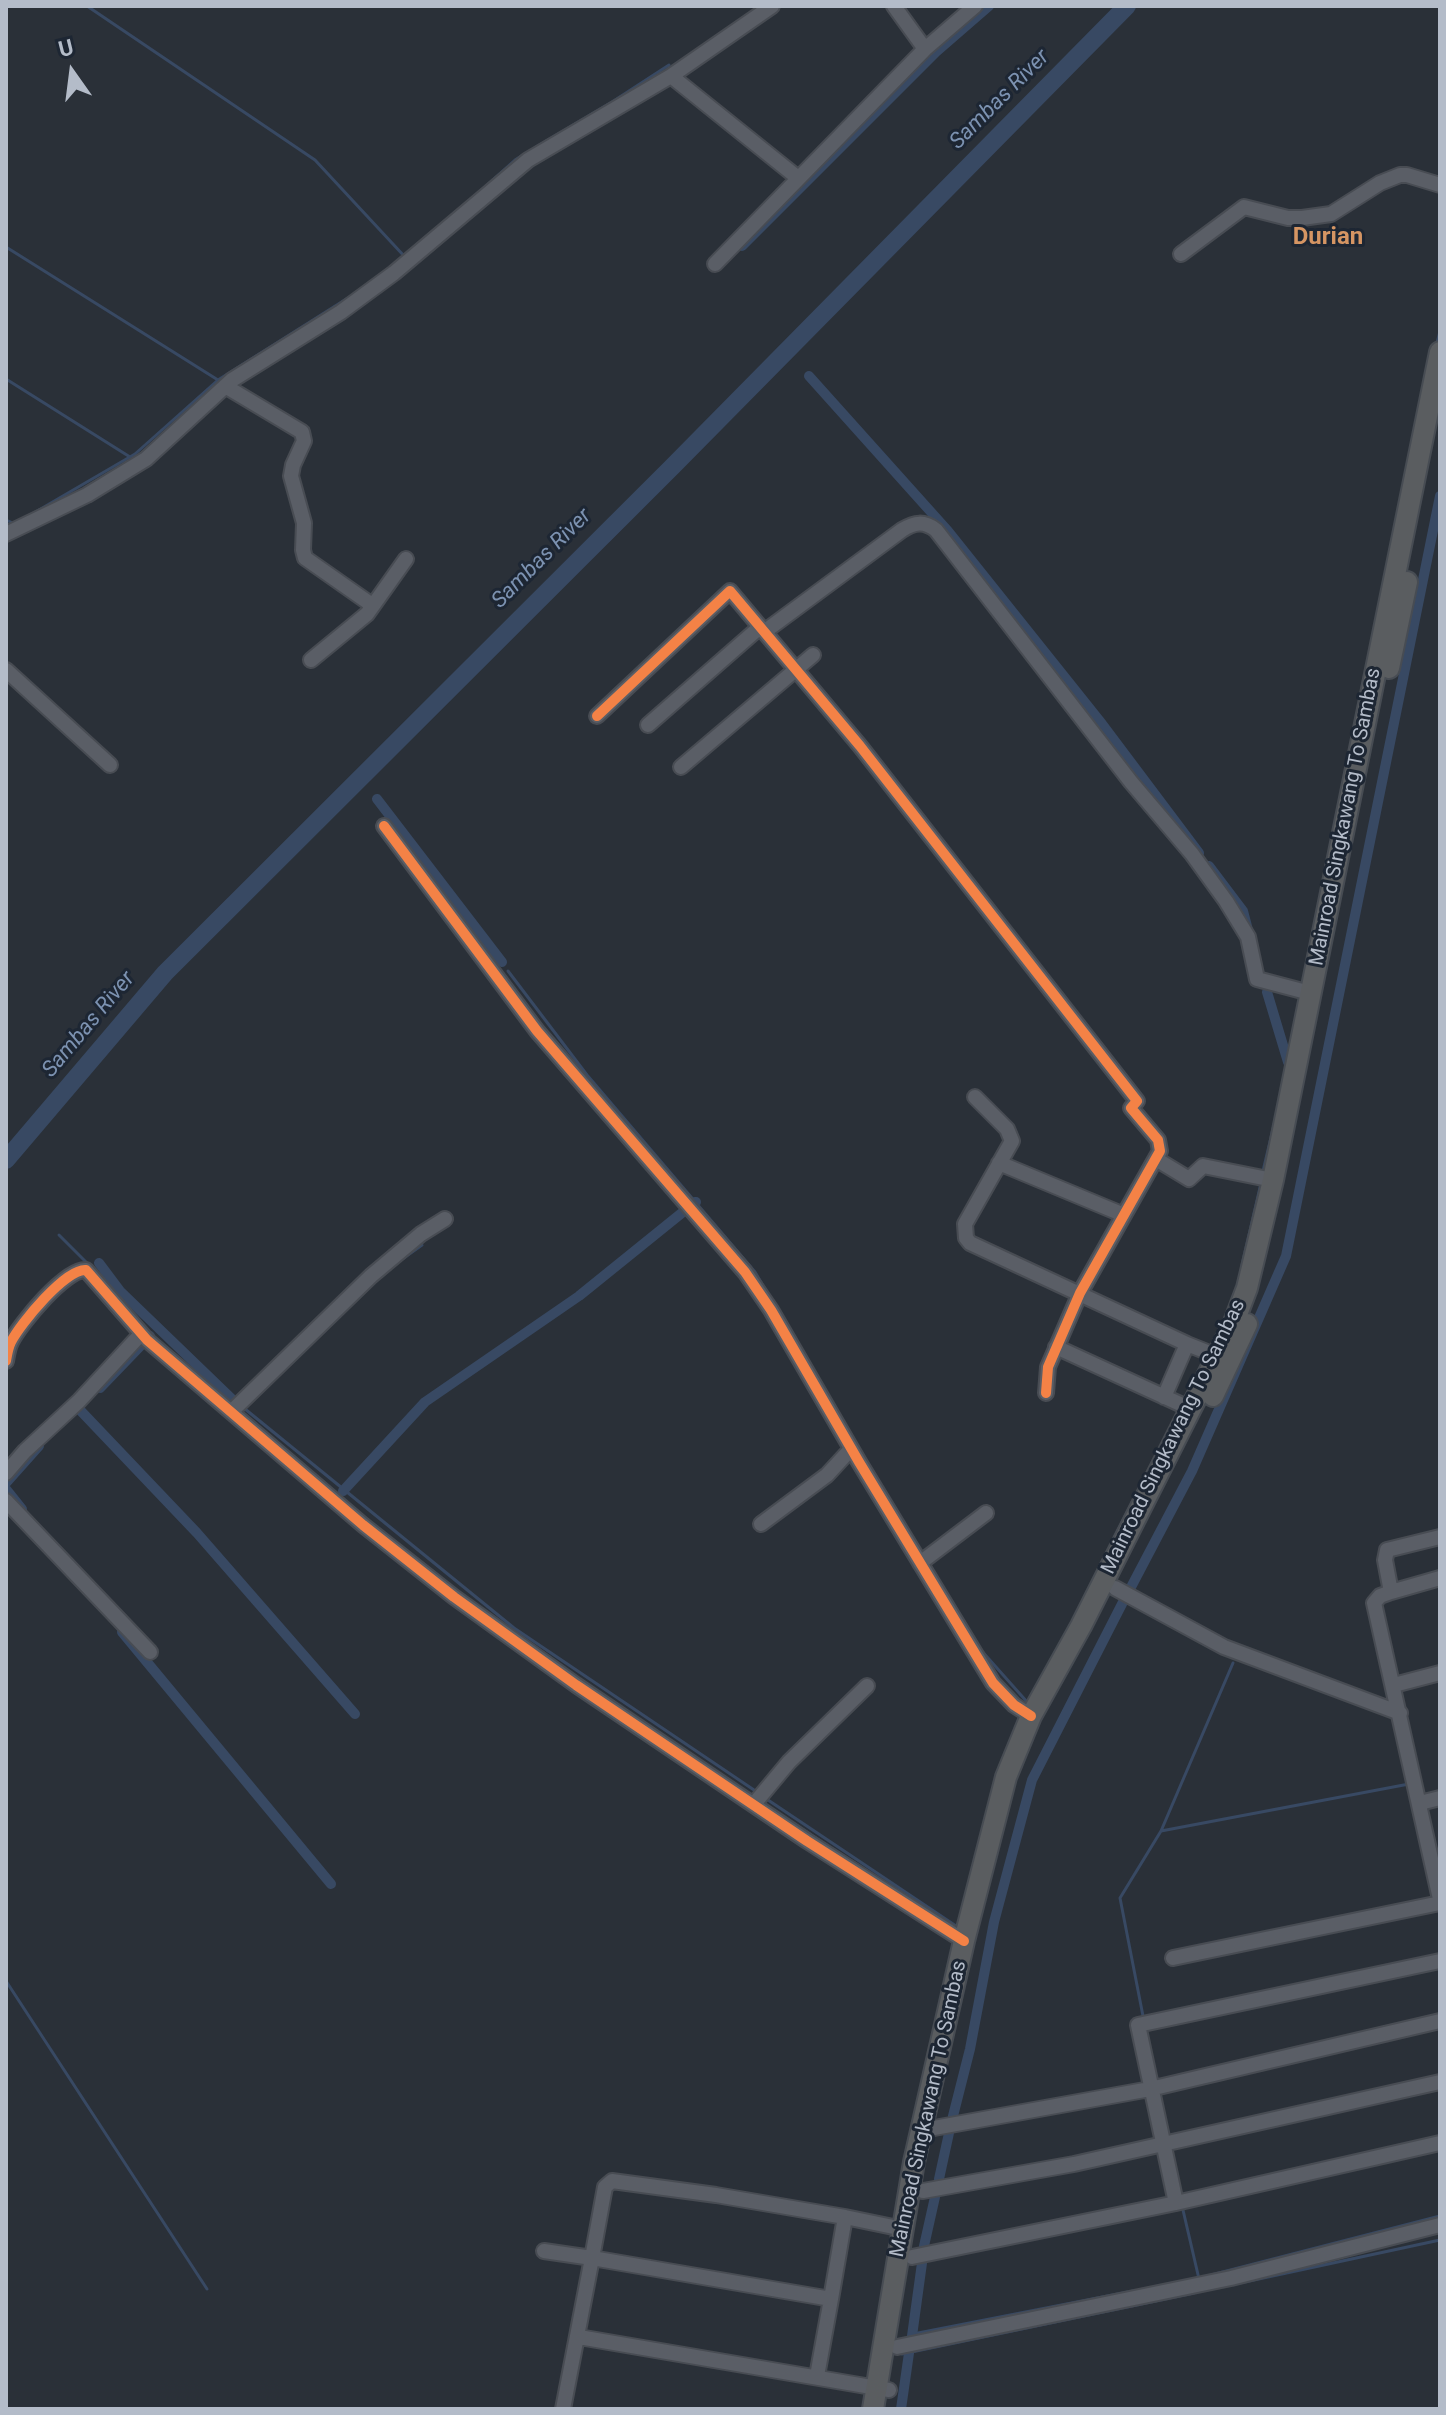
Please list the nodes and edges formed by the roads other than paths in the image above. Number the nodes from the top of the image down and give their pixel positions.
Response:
1 (772, 6) edge
2 (894, 6) edge
3 (975, 6) edge
4 (959, 12) edge
5 (925, 49) junction
6 (671, 76) junction
7 (798, 178) junction
8 (1440, 185) edge
9 (1181, 254) dead end
10 (715, 264) dead end
11 (1440, 352) edge
12 (225, 386) junction
13 (1436, 418) edge
14 (8, 531) edge
15 (406, 559) dead end
16 (372, 605) junction
17 (762, 629) junction
18 (813, 655) dead end
19 (311, 660) dead end
20 (6, 670) edge
21 (796, 670) junction
22 (597, 716) dead end
23 (648, 725) dead end
24 (110, 765) dead end
25 (681, 767) dead end
26 (384, 826) dead end
27 (1310, 993) junction
28 (1306, 1043) junction
29 (975, 1097) dead end
30 (1156, 1159) junction
31 (999, 1163) junction
32 (1273, 1180) junction
33 (1124, 1215) junction
34 (445, 1219) dead end
35 (1080, 1293) junction
36 (141, 1334) junction
37 (1187, 1344) junction
38 (1056, 1347) junction
39 (1217, 1356) junction
40 (6, 1361) edge
41 (1046, 1393) dead end
42 (1164, 1397) junction
43 (1191, 1409) junction
44 (231, 1412) junction
45 (851, 1449) junction
46 (6, 1473) edge
47 (6, 1501) edge
48 (986, 1513) dead end
49 (761, 1524) dead end
50 (1134, 1534) junction
51 (1440, 1537) edge
52 (920, 1563) junction
53 (1440, 1578) edge
54 (1115, 1588) junction
55 (1391, 1592) junction
56 (150, 1652) dead end
57 (1440, 1673) edge
58 (1394, 1685) junction
59 (867, 1686) dead end
60 (1400, 1713) junction
61 (1031, 1716) junction
62 (1440, 1798) edge
63 (1420, 1803) junction
64 (754, 1804) junction
65 (985, 1882) junction
66 (1440, 1901) edge
67 (964, 1941) junction
68 (1173, 1958) dead end
69 (1440, 1961) edge
70 (1440, 2021) edge
71 (1440, 2082) edge
72 (1150, 2089) junction
73 (934, 2128) junction
74 (1440, 2143) edge
75 (1163, 2145) junction
76 (923, 2191) junction
77 (1176, 2203) junction
78 (845, 2217) junction
79 (1440, 2225) edge
80 (903, 2229) junction
81 (544, 2251) dead end
82 (912, 2257) junction
83 (592, 2258) junction
84 (831, 2299) junction
85 (579, 2337) junction
86 (897, 2347) junction
87 (817, 2376) junction
88 (884, 2395) edge
89 (563, 2409) edge
90 (873, 2409) edge

1 - 6 street
2 - 5 street
3 - 4 street
4 - 5 street
5 - 7 street
6 - 7 street
6 - 12 street
7 - 10 street
8 - 9 street
11 - 13 highway, Mainroad Singkawang To Sambas
12 - 14 street
12 - 16 street
13 - 27 highway, Mainroad Singkawang To Sambas
13 - 28 highway, Mainroad Singkawang To Sambas
15 - 16 street
16 - 19 street
17 - 21 street
17 - 22 street
17 - 23 street
17 - 27 street
18 - 21 street
20 - 24 street
21 - 25 street
21 - 30 street
26 - 45 street
27 - 28 highway, Mainroad Singkawang To Sambas
28 - 32 highway, Mainroad Singkawang To Sambas
28 - 50 highway, Mainroad Singkawang To Sambas
29 - 31 street
30 - 32 street
30 - 33 street
31 - 33 street
31 - 35 street
32 - 39 highway, Mainroad Singkawang To Sambas
33 - 35 street
34 - 44 street
35 - 37 street
35 - 38 street
36 - 40 street
36 - 44 street
36 - 46 street
37 - 39 street
37 - 42 street
38 - 41 street
38 - 42 street
39 - 43 highway, Mainroad Singkawang To Sambas
42 - 43 street
43 - 50 highway, Mainroad Singkawang To Sambas
44 - 64 street
45 - 49 street
45 - 52 street
47 - 56 street
48 - 52 street
50 - 54 highway, Mainroad Singkawang To Sambas
50 - 61 highway, Mainroad Singkawang To Sambas
51 - 55 street
52 - 61 street
53 - 55 street
54 - 60 street
54 - 65 highway, Mainroad Singkawang To Sambas
55 - 58 street
57 - 58 street
58 - 60 street
59 - 64 street
60 - 63 street
61 - 65 highway, Mainroad Singkawang To Sambas
62 - 63 street
63 - 66 street
64 - 67 street
65 - 67 highway, Mainroad Singkawang To Sambas
65 - 73 highway, Mainroad Singkawang To Sambas
66 - 68 street
67 - 80 highway, Mainroad Singkawang To Sambas
69 - 72 street
70 - 72 street
71 - 75 street
72 - 73 street
72 - 75 street
73 - 76 highway, Mainroad Singkawang To Sambas
74 - 77 street
75 - 76 street
75 - 77 street
76 - 82 highway, Mainroad Singkawang To Sambas
77 - 82 street
78 - 80 street
78 - 83 street
78 - 84 street
79 - 86 street
80 - 88 highway, Mainroad Singkawang To Sambas
81 - 83 street
82 - 86 highway, Mainroad Singkawang To Sambas
83 - 84 street
83 - 85 street
84 - 87 street
85 - 87 street
85 - 89 street
86 - 88 highway, Mainroad Singkawang To Sambas
87 - 88 street
88 - 90 highway, Mainroad Singkawang To Sambas

